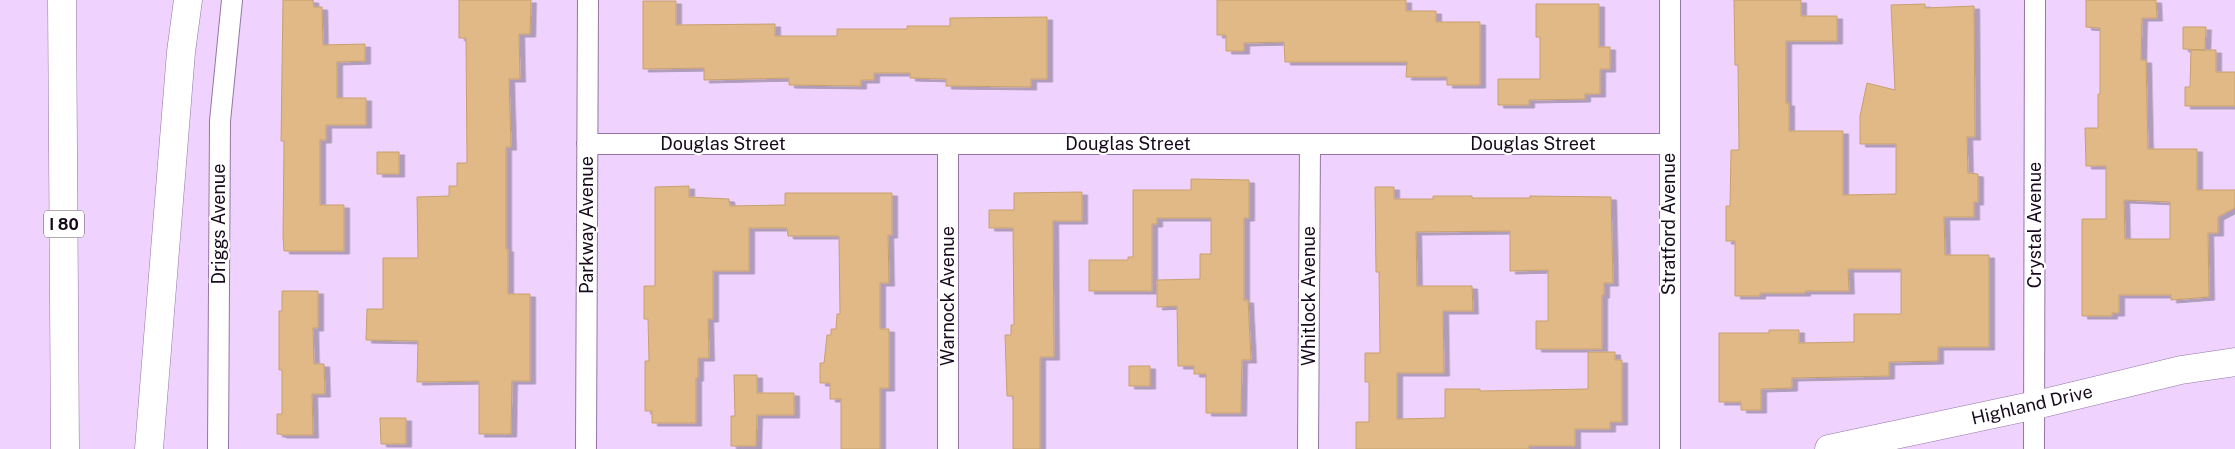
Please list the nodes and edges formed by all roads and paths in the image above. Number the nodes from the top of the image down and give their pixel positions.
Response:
1 (62, 0) edge
2 (188, 0) edge
3 (232, 0) edge
4 (588, 0) edge
5 (1670, 0) edge
6 (2035, 0) edge
7 (587, 144) junction
8 (948, 144) junction
9 (1310, 144) junction
10 (1669, 144) junction
11 (2235, 362) edge
12 (2036, 405) junction
13 (65, 449) edge
14 (150, 449) edge
15 (218, 449) edge
16 (586, 449) edge
17 (948, 449) edge
18 (1308, 449) edge
19 (1670, 449) edge
20 (1829, 449) edge
21 (2034, 449) edge

1 - 13 main road, I 80
2 - 14 main road
3 - 15 street, Driggs Avenue
4 - 7 street, Parkway Avenue
5 - 10 street, Stratford Avenue
6 - 12 street, Crystal Avenue
7 - 8 street, Douglas Street
7 - 16 street, Parkway Avenue
8 - 9 street, Douglas Street
8 - 17 street, Warnock Avenue
9 - 10 street, Douglas Street
9 - 18 street, Whitlock Avenue
10 - 19 street, Stratford Avenue
11 - 12 main road, Highland Drive
12 - 20 main road, Highland Drive
12 - 21 street, Crystal Avenue

